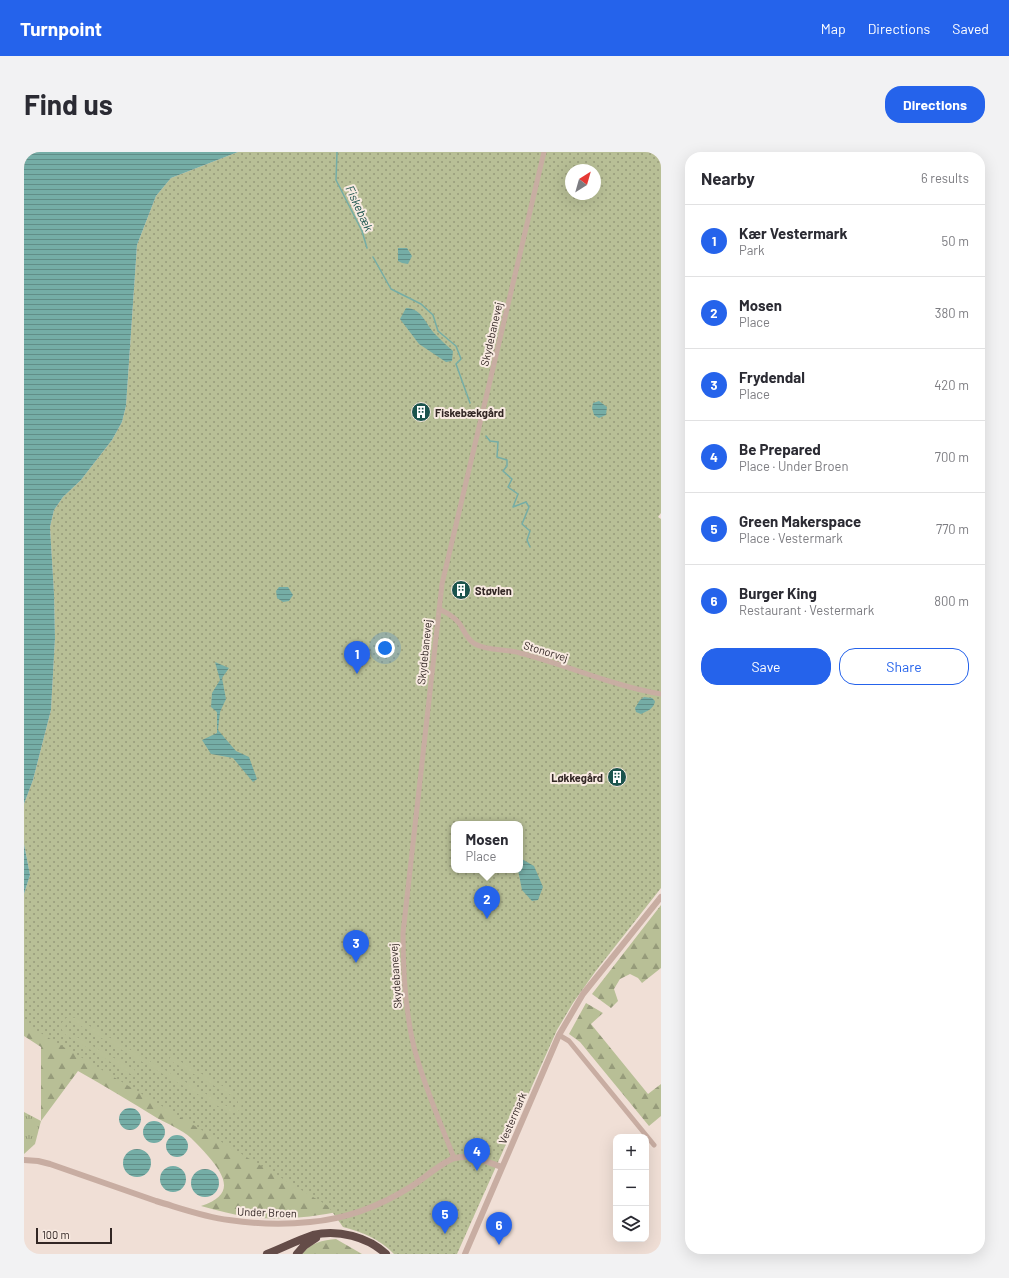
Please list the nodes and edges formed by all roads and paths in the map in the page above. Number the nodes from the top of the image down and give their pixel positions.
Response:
1 (544, 152) edge
2 (439, 609) junction
3 (661, 694) edge
4 (661, 897) edge
5 (559, 1035) junction
6 (654, 1145) dead end
7 (454, 1158) junction
8 (24, 1160) edge
9 (502, 1167) junction
10 (332, 1234) junction
11 (267, 1254) edge
12 (297, 1254) edge
13 (386, 1254) edge
14 (465, 1254) edge

1 - 2 street, Skydebanevej
2 - 3 street, Stonorvej
2 - 7 street, Skydebanevej
4 - 5 street, Vestermark
5 - 6 street
5 - 9 street, Vestermark
7 - 8 street, Under Broen
7 - 9 street, Under Broen
9 - 14 street, Vestermark
10 - 11 highway
10 - 12 highway
10 - 13 highway

